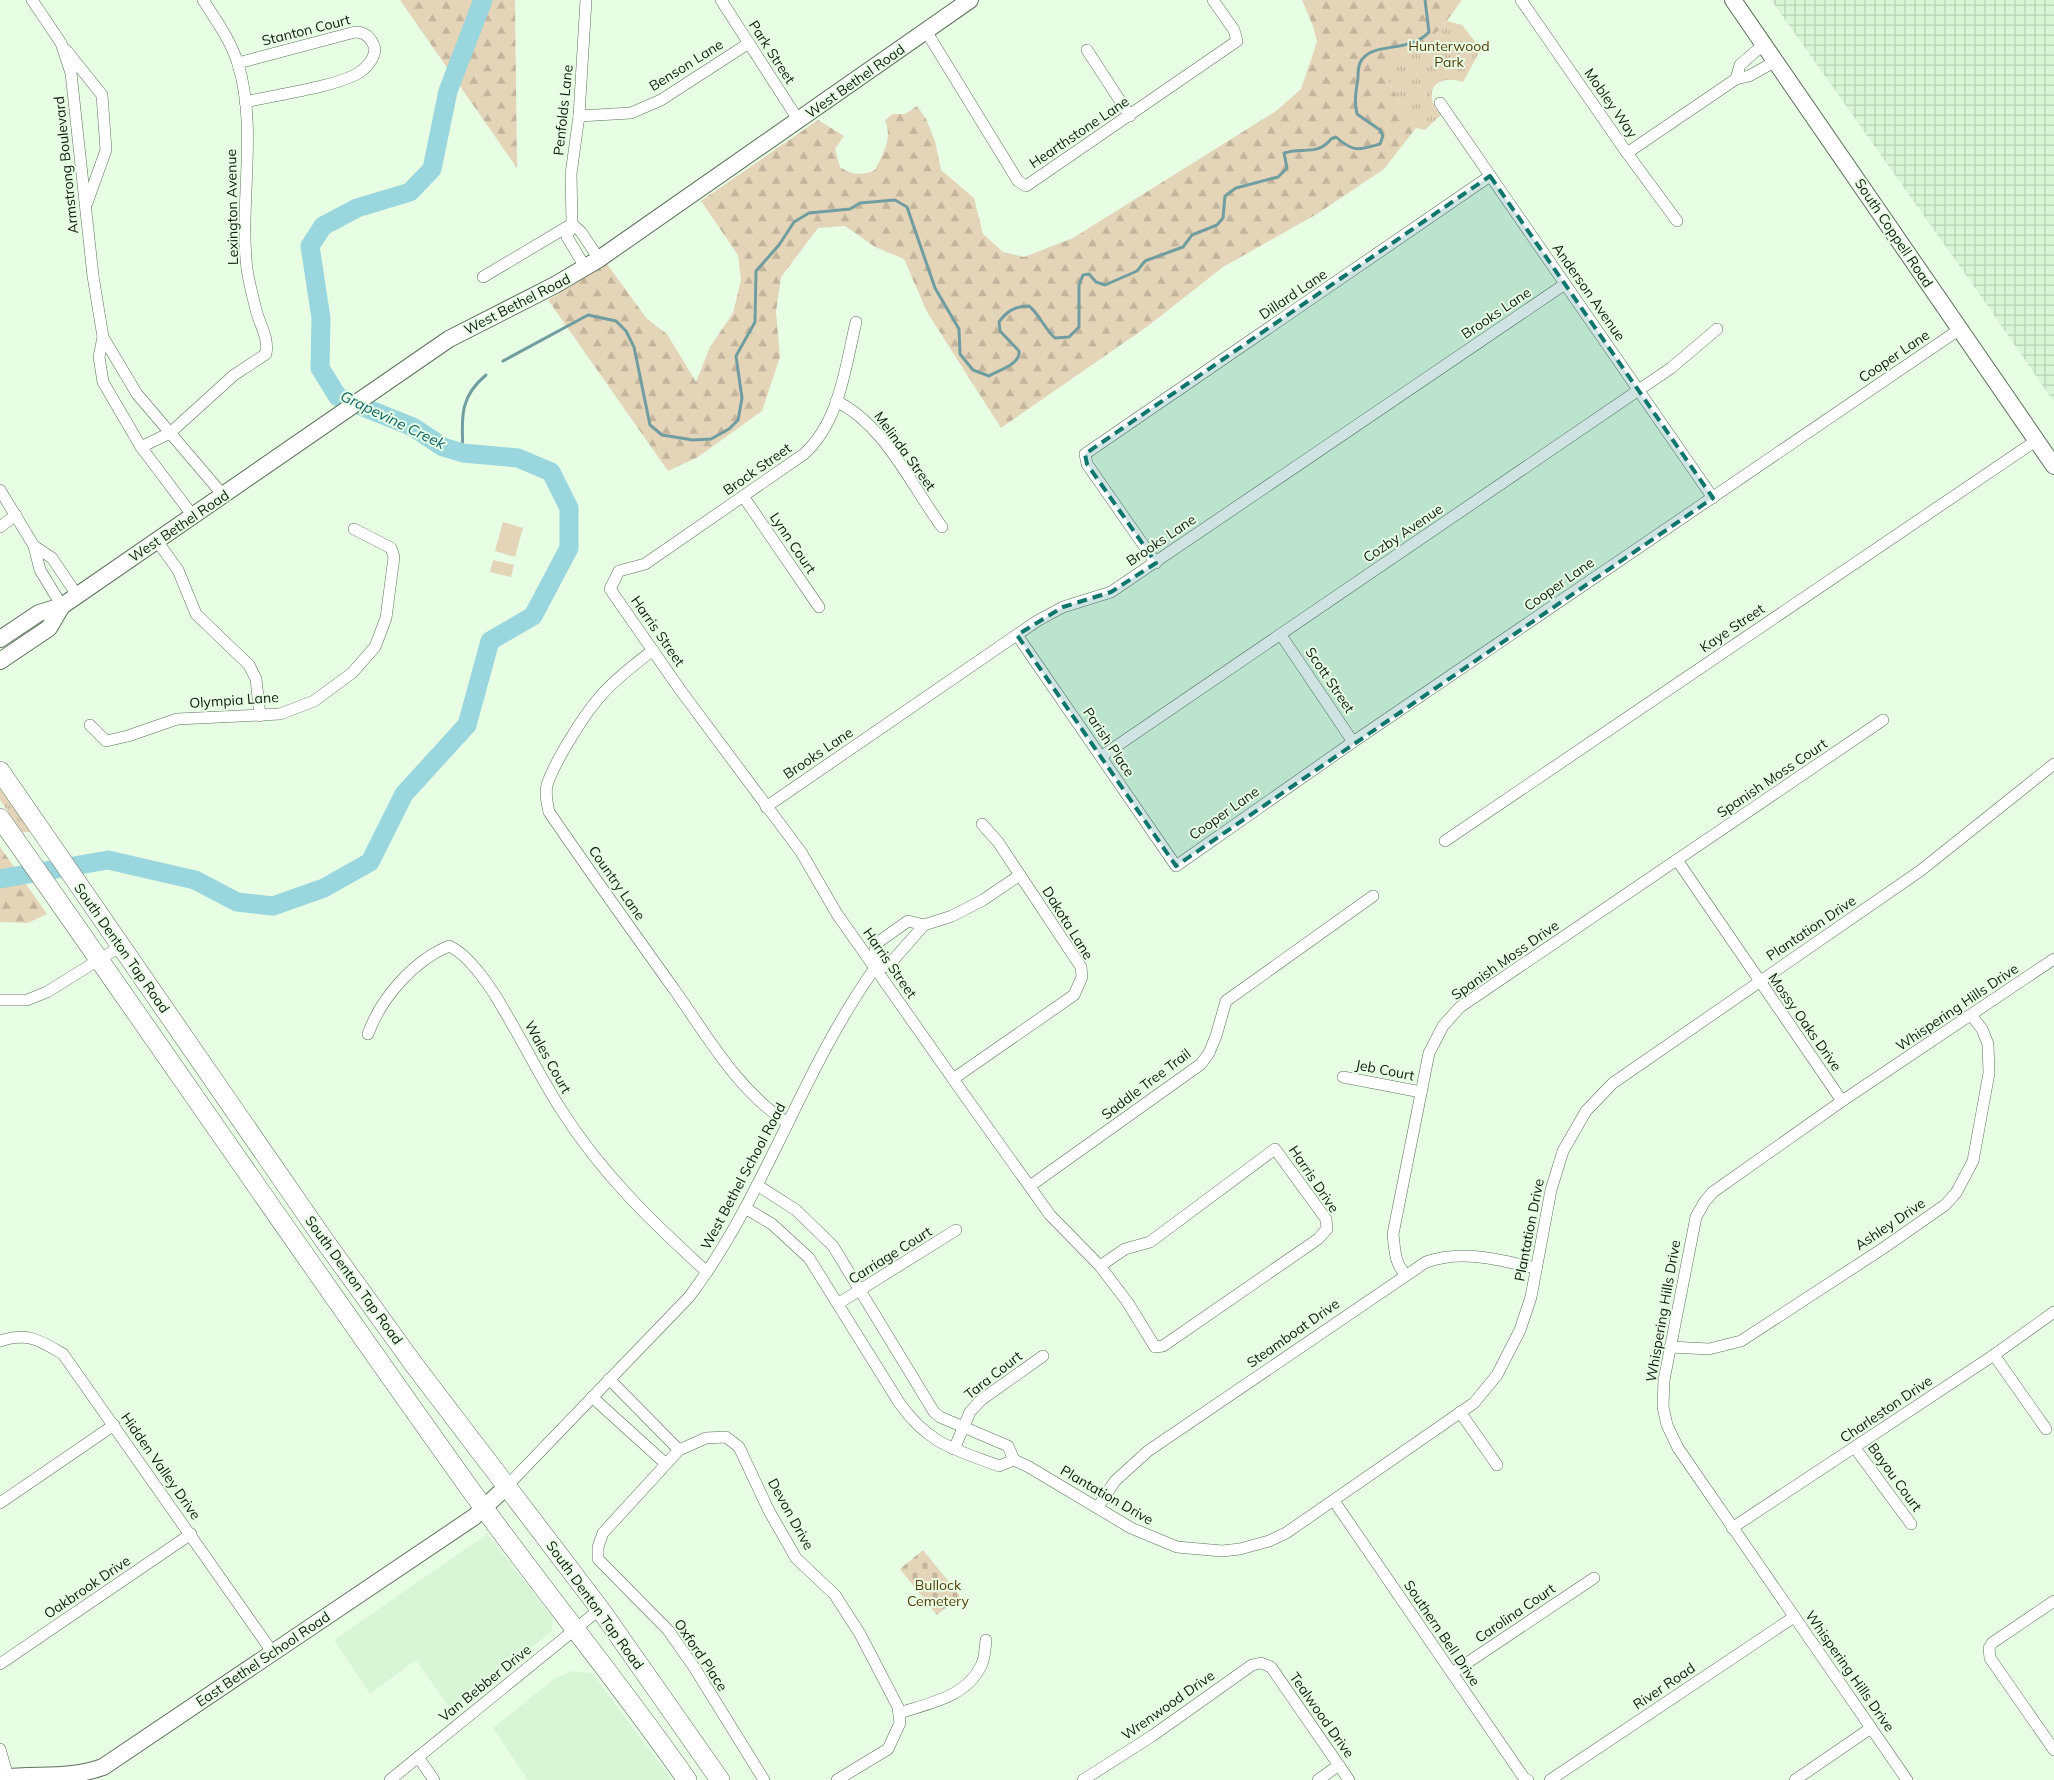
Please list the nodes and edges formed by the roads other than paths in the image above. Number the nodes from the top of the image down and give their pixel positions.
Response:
1 (32, 0) edge
2 (203, 0) edge
3 (586, 0) edge
4 (720, 0) edge
5 (970, 0) edge
6 (1213, 0) edge
7 (1522, 0) edge
8 (1733, 0) edge
9 (926, 31) junction
10 (61, 43) junction
11 (749, 43) junction
12 (1764, 44) junction
13 (1087, 50) dead end
14 (1776, 61) junction
15 (238, 63) junction
16 (1736, 79) junction
17 (245, 102) junction
18 (1440, 103) dead end
19 (578, 116) junction
20 (1130, 116) junction
21 (799, 121) junction
22 (1627, 153) junction
23 (1490, 176) junction
24 (86, 207) junction
25 (1677, 221) dead end
26 (572, 224) junction
27 (592, 263) junction
28 (482, 277) dead end
29 (1565, 284) junction
30 (856, 322) dead end
31 (1717, 329) dead end
32 (1960, 330) junction
33 (104, 337) junction
34 (1640, 390) junction
35 (836, 401) junction
36 (170, 433) junction
37 (2036, 440) junction
38 (141, 447) junction
39 (2054, 466) edge
40 (0, 490) edge
41 (223, 495) junction
42 (743, 496) junction
43 (1713, 498) junction
44 (16, 515) junction
45 (193, 516) junction
46 (0, 527) edge
47 (942, 527) dead end
48 (354, 529) dead end
49 (157, 541) junction
50 (34, 546) junction
51 (1156, 563) junction
52 (610, 589) joint
53 (77, 595) junction
54 (62, 606) junction
55 (819, 607) dead end
56 (1017, 635) junction
57 (1281, 635) junction
58 (0, 638) edge
59 (653, 650) junction
60 (0, 661) edge
61 (260, 716) junction
62 (1883, 720) dead end
63 (90, 724) dead end
64 (1353, 742) junction
65 (1102, 756) junction
66 (2052, 768) edge
67 (0, 771) edge
68 (766, 807) junction
69 (0, 818) edge
70 (982, 824) dead end
71 (1445, 841) dead end
72 (1677, 860) junction
73 (1176, 866) joint
74 (1020, 875) junction
75 (1373, 896) dead end
76 (924, 925) junction
77 (121, 946) junction
78 (100, 960) junction
79 (2054, 960) edge
80 (875, 968) junction
81 (1759, 982) junction
82 (0, 1000) edge
83 (1971, 1015) junction
84 (368, 1034) dead end
85 (1343, 1077) dead end
86 (953, 1079) junction
87 (1421, 1092) junction
88 (1842, 1101) junction
89 (788, 1124) junction
90 (249, 1130) junction
91 (228, 1144) junction
92 (757, 1185) junction
93 (1030, 1186) junction
94 (745, 1208) junction
95 (956, 1230) dead end
96 (323, 1237) junction
97 (302, 1251) junction
98 (1100, 1266) junction
99 (1536, 1268) junction
100 (707, 1272) junction
101 (1405, 1274) junction
102 (860, 1291) junction
103 (839, 1303) junction
104 (2054, 1312) edge
105 (0, 1341) edge
106 (1670, 1347) junction
107 (1155, 1348) joint
108 (1994, 1355) junction
109 (1043, 1356) dead end
110 (609, 1379) junction
111 (592, 1397) junction
112 (1460, 1412) junction
113 (114, 1426) junction
114 (963, 1426) junction
115 (2046, 1429) dead end
116 (1855, 1448) junction
117 (954, 1449) junction
118 (679, 1450) junction
119 (1014, 1460) junction
120 (666, 1464) junction
121 (1497, 1465) dead end
122 (506, 1487) junction
123 (1334, 1501) junction
124 (0, 1503) edge
125 (1098, 1507) junction
126 (484, 1509) junction
127 (1911, 1524) dead end
128 (1732, 1528) junction
129 (191, 1534) junction
130 (1594, 1578) dead end
131 (2054, 1601) edge
132 (600, 1609) junction
133 (1794, 1618) junction
134 (576, 1628) junction
135 (986, 1640) dead end
136 (273, 1653) junction
137 (0, 1664) edge
138 (1271, 1667) joint
139 (1452, 1673) junction
140 (899, 1718) junction
141 (1871, 1728) junction
142 (0, 1749) edge
143 (2054, 1750) edge
144 (418, 1757) junction
145 (1339, 1766) junction
146 (4, 1777) edge
147 (390, 1780) edge
148 (434, 1780) edge
149 (687, 1780) edge
150 (720, 1780) edge
151 (764, 1780) edge
152 (838, 1780) edge
153 (1083, 1780) edge
154 (1318, 1780) edge
155 (1349, 1780) edge
156 (1528, 1780) edge
157 (1550, 1780) edge
158 (1795, 1780) edge
159 (1907, 1780) edge

1 - 10 street, Armstrong Boulevard
2 - 15 street, Lexington Avenue
3 - 19 street, Penfolds Lane
4 - 11 street, Park Street
5 - 9 main road, West Bethel Road
6 - 20 street, Hearthstone Lane
7 - 22 street, Mobley Way
8 - 12 main road, South Coppell Road
9 - 20 street, Hearthstone Lane
9 - 21 main road, West Bethel Road
10 - 24 street, Armstrong Boulevard
10 - 24 street
11 - 19 street, Benson Lane
11 - 21 street, Park Street
12 - 14 main road, South Coppell Road
12 - 16 street
13 - 20 street
14 - 16 street
14 - 32 main road, South Coppell Road
15 - 17 street, Lexington Avenue
15 - 17 street, Stanton Court
16 - 22 street
17 - 36 street, Lexington Avenue
18 - 23 street, Anderson Avenue
19 - 26 street, Penfolds Lane
21 - 27 main road, West Bethel Road
22 - 25 street, Mobley Way
23 - 29 street, Anderson Avenue
23 - 51 street, Dillard Lane
24 - 33 street, Armstrong Boulevard
26 - 27 street
26 - 27 street, Penfolds Lane
26 - 28 street
27 - 41 main road, West Bethel Road
29 - 34 street, Anderson Avenue
29 - 51 street, Brooks Lane
30 - 35 street, Brock Street
31 - 34 street, Cozby Avenue
32 - 37 main road, South Coppell Road
32 - 43 street, Cooper Lane
33 - 36 street, Armstrong Boulevard
33 - 38 street, Armstrong Boulevard
34 - 43 street, Anderson Avenue
34 - 57 street, Cozby Avenue
35 - 42 street, Brock Street
35 - 47 street, Melinda Street
36 - 38 street, Lexington Avenue
36 - 41 street, Armstrong Boulevard
37 - 39 main road, South Coppell Road
37 - 71 street, Kaye Street
38 - 45 street, Armstrong Boulevard
40 - 44 street
41 - 45 main road, West Bethel Road
42 - 52 street, Brock Street
42 - 55 street, Lynn Court
43 - 64 street, Cooper Lane
44 - 46 street
44 - 50 street
45 - 49 main road, West Bethel Road
48 - 61 street, Olympia Lane
49 - 53 main road, West Bethel Road
49 - 61 street
50 - 53 street
50 - 54 street
51 - 56 street, Brooks Lane
52 - 59 street, Harris Street
53 - 54 main road, West Bethel Road
54 - 58 main road, West Bethel Road
54 - 60 main road, West Bethel Road
56 - 65 street, Parish Place
56 - 68 street, Brooks Lane
57 - 64 street, Scott Street
57 - 65 street, Cozby Avenue
59 - 68 street, Harris Street
59 - 89 street, Country Lane
61 - 63 street, Olympia Lane
62 - 72 street, Spanish Moss Court
64 - 73 street, Cooper Lane
65 - 73 street, Parish Place
66 - 81 street, Plantation Drive
67 - 77 main road, South Denton Tap Road
68 - 80 street, Harris Street
69 - 78 main road, South Denton Tap Road
70 - 74 street, Dakota Lane
72 - 81 street, Mossy Oaks Drive
72 - 87 street, Spanish Moss Drive
74 - 76 street
74 - 86 street, Dakota Lane
75 - 93 street, Saddle Tree Trail
76 - 80 street
76 - 80 street
77 - 78 street
77 - 90 main road, South Denton Tap Road
78 - 82 street
78 - 91 main road, South Denton Tap Road
79 - 83 street, Whispering Hills Drive
80 - 86 street, Harris Street
80 - 89 street, West Bethel School Road
81 - 88 street, Mossy Oaks Drive
81 - 99 street, Plantation Drive
83 - 88 street, Whispering Hills Drive
83 - 106 street, Ashley Drive
84 - 100 street, Wales Court
85 - 87 street, Jeb Court
86 - 93 street, Harris Street
87 - 101 street, Spanish Moss Drive
88 - 106 street, Whispering Hills Drive
89 - 92 street, West Bethel School Road
90 - 91 main road
90 - 96 main road, South Denton Tap Road
91 - 97 main road, South Denton Tap Road
92 - 94 street, West Bethel School Road
92 - 102 street, Plantation Drive
93 - 98 street, Harris Street
94 - 100 street, West Bethel School Road
94 - 103 street
95 - 102 street, Carriage Court
96 - 97 main road
96 - 122 main road, South Denton Tap Road
97 - 126 main road, South Denton Tap Road
98 - 107 street, Harris Street
98 - 107 street, Harris Drive
99 - 101 street, Steamboat Drive
99 - 112 street, Plantation Drive
100 - 110 street, West Bethel School Road
101 - 125 street, Steamboat Drive
102 - 103 street, Carriage Court
102 - 114 street, Plantation Drive
103 - 117 street
104 - 108 street, Charleston Drive
105 - 113 street, Hidden Valley Drive
106 - 128 street, Whispering Hills Drive
108 - 115 street
108 - 116 street, Charleston Drive
109 - 114 street, Tara Court
110 - 111 street, West Bethel School Road
110 - 118 street
111 - 120 street
111 - 122 street, West Bethel School Road
112 - 121 street
112 - 123 street, Plantation Drive
113 - 124 street
113 - 129 street, Hidden Valley Drive
114 - 117 street, Tara Court
114 - 119 street, Plantation Drive
116 - 127 street, Bayou Court
116 - 128 street, Charleston Drive
117 - 119 street
118 - 120 street
118 - 140 street, Devon Drive
119 - 125 street, Plantation Drive
120 - 151 street, Oxford Place
122 - 126 main road, East Bethel School Road
122 - 132 main road, South Denton Tap Road
123 - 125 street, Plantation Drive
123 - 139 street, Southern Bell Drive
126 - 134 main road, South Denton Tap Road
126 - 136 main road, East Bethel School Road
128 - 133 street, Whispering Hills Drive
129 - 136 street, Hidden Valley Drive
129 - 137 street, Oakbrook Drive
130 - 139 street, Carolina Court
131 - 143 street
132 - 134 street, Van Bebber Drive
132 - 150 main road, South Denton Tap Road
133 - 141 street, Whispering Hills Drive
133 - 157 street, River Road
134 - 144 street, Van Bebber Drive
134 - 149 main road, South Denton Tap Road
135 - 140 street
136 - 146 main road, East Bethel School Road
138 - 145 street, Tealwood Drive
138 - 153 street, Wrenwood Drive
139 - 156 street, Southern Bell Drive
140 - 152 street
141 - 158 street
141 - 159 street, Whispering Hills Drive
142 - 146 street
144 - 147 street, Van Bebber Drive
144 - 148 street
145 - 154 street
145 - 155 street, Tealwood Drive

